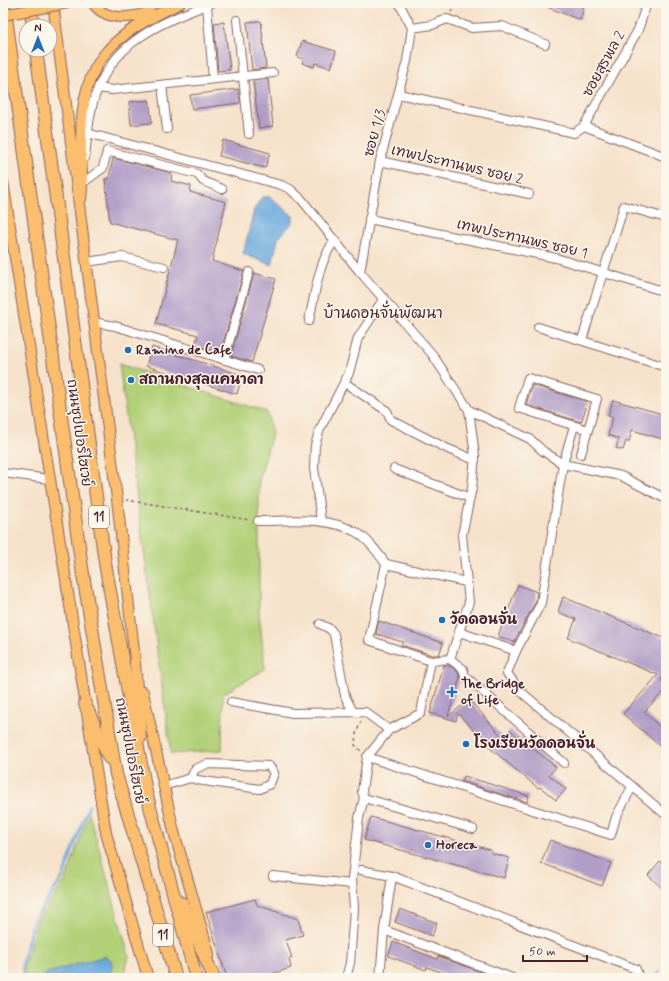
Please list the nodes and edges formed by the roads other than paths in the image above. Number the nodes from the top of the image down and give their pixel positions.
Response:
1 (4, 3) edge
2 (26, 3) edge
3 (30, 3) edge
4 (53, 3) edge
5 (68, 3) edge
6 (93, 3) edge
7 (179, 3) edge
8 (399, 3) edge
9 (647, 3) edge
10 (210, 4) edge
11 (3, 11) edge
12 (3, 15) edge
13 (32, 18) edge
14 (237, 20) dead end
15 (412, 28) junction
16 (546, 44) dead end
17 (37, 58) edge
18 (273, 73) dead end
19 (243, 76) junction
20 (213, 79) junction
21 (162, 85) junction
22 (98, 88) junction
23 (399, 94) junction
24 (584, 126) junction
25 (167, 129) dead end
26 (87, 132) junction
27 (249, 134) dead end
28 (666, 157) edge
29 (380, 161) junction
30 (84, 171) junction
31 (3, 182) edge
32 (84, 182) junction
33 (222, 188) dead end
34 (529, 194) dead end
35 (80, 212) junction
36 (666, 218) edge
37 (370, 219) junction
38 (3, 226) edge
39 (11, 240) junction
40 (334, 241) junction
41 (86, 262) junction
42 (164, 267) dead end
43 (249, 272) dead end
44 (360, 272) junction
45 (603, 272) junction
46 (666, 292) edge
47 (384, 298) junction
48 (309, 321) dead end
49 (94, 322) junction
50 (538, 327) dead end
51 (582, 340) junction
52 (224, 360) junction
53 (666, 367) edge
54 (258, 370) dead end
55 (345, 383) junction
56 (469, 410) junction
57 (574, 426) junction
58 (588, 430) junction
59 (581, 454) dead end
60 (475, 460) junction
61 (563, 464) junction
62 (394, 469) dead end
63 (3, 473) edge
64 (49, 479) junction
65 (470, 498) junction
66 (666, 499) edge
67 (258, 521) road end
68 (321, 521) junction
69 (386, 564) junction
70 (466, 582) junction
71 (320, 624) dead end
72 (459, 632) junction
73 (134, 651) junction
74 (516, 651) junction
75 (450, 660) junction
76 (431, 661) junction
77 (231, 702) dead end
78 (85, 704) junction
79 (353, 712) junction
80 (390, 730) junction
81 (367, 757) junction
82 (564, 763) dead end
83 (116, 774) junction
84 (190, 778) junction
85 (144, 780) junction
86 (163, 786) junction
87 (632, 787) junction
88 (364, 798) junction
89 (666, 815) edge
90 (473, 829) dead end
91 (162, 857) junction
92 (361, 870) dead end
93 (273, 876) dead end
94 (392, 876) junction
95 (352, 884) junction
96 (384, 930) junction
97 (164, 936) junction
98 (148, 978) edge
99 (171, 978) edge
100 (176, 978) edge
101 (196, 978) edge
102 (215, 978) edge
103 (346, 978) edge
104 (380, 978) edge
105 (512, 978) edge
106 (639, 978) edge

1 - 83 highway, ถนนซุปเปอร์ไฮเวย์ / 11
2 - 11 main road
3 - 13 highway
4 - 35 main road
5 - 12 main road, bridge
6 - 7 main road
7 - 30 main road
8 - 15 street
9 - 24 street, ซอยสุรพล 2
10 - 20 street
10 - 22 street
14 - 19 street
15 - 16 street
15 - 23 street, ซอย 1/3
17 - 85 highway, ถนนซุปเปอร์ไฮเวย์ / 11
18 - 19 street
19 - 20 street
19 - 27 street
20 - 21 street
21 - 22 street
21 - 25 street
22 - 26 street
23 - 24 street, ซอยสุรพล 2
23 - 29 street, ซอย 1/3
24 - 28 street
26 - 30 street
26 - 40 street
29 - 34 street, เทพประทานพร ซอย 2
29 - 37 street, ซอย 1/3
30 - 32 main road
31 - 39 main road
32 - 33 street
32 - 35 main road
35 - 41 main road
36 - 45 street
37 - 44 street, ซอย 1/3
37 - 45 street, เทพประทานพร ซอย 1
38 - 39 main road
39 - 64 main road
40 - 44 street
40 - 48 street
41 - 42 street
41 - 49 main road
43 - 52 street
44 - 47 street
45 - 46 street, เทพประทานพร ซอย 1
45 - 51 street
47 - 55 street
47 - 56 street
49 - 52 street
49 - 73 main road
50 - 51 street
51 - 53 street
52 - 54 street
55 - 60 street
55 - 68 street
56 - 60 street
56 - 61 street
57 - 58 street
57 - 58 street
57 - 61 street
58 - 59 street
60 - 65 street
61 - 66 street
61 - 74 street
62 - 65 street
63 - 64 street
64 - 78 main road
65 - 70 street
67 - 68 street
68 - 69 street
69 - 70 street
69 - 76 street
70 - 72 street
71 - 79 street
72 - 74 street
72 - 75 street
73 - 85 main road
73 - 86 main road
74 - 87 street
75 - 76 street
75 - 82 street
76 - 80 street
77 - 79 street
78 - 83 highway
78 - 98 main road
79 - 80 street
80 - 81 street
81 - 87 street
81 - 88 street
83 - 97 highway, ถนนซุปเปอร์ไฮเวย์ / 11
84 - 84 street
84 - 86 street
85 - 91 highway, ถนนซุปเปอร์ไฮเวย์ / 11
86 - 102 main road
87 - 89 street
88 - 90 street
88 - 95 street
91 - 101 highway, ถนนซุปเปอร์ไฮเวย์ / 11
91 - 102 highway
92 - 94 street
93 - 95 street
94 - 96 street
94 - 106 street
95 - 103 street
96 - 104 street
96 - 105 street
97 - 99 main road
97 - 100 highway, ถนนซุปเปอร์ไฮเวย์ / 11

